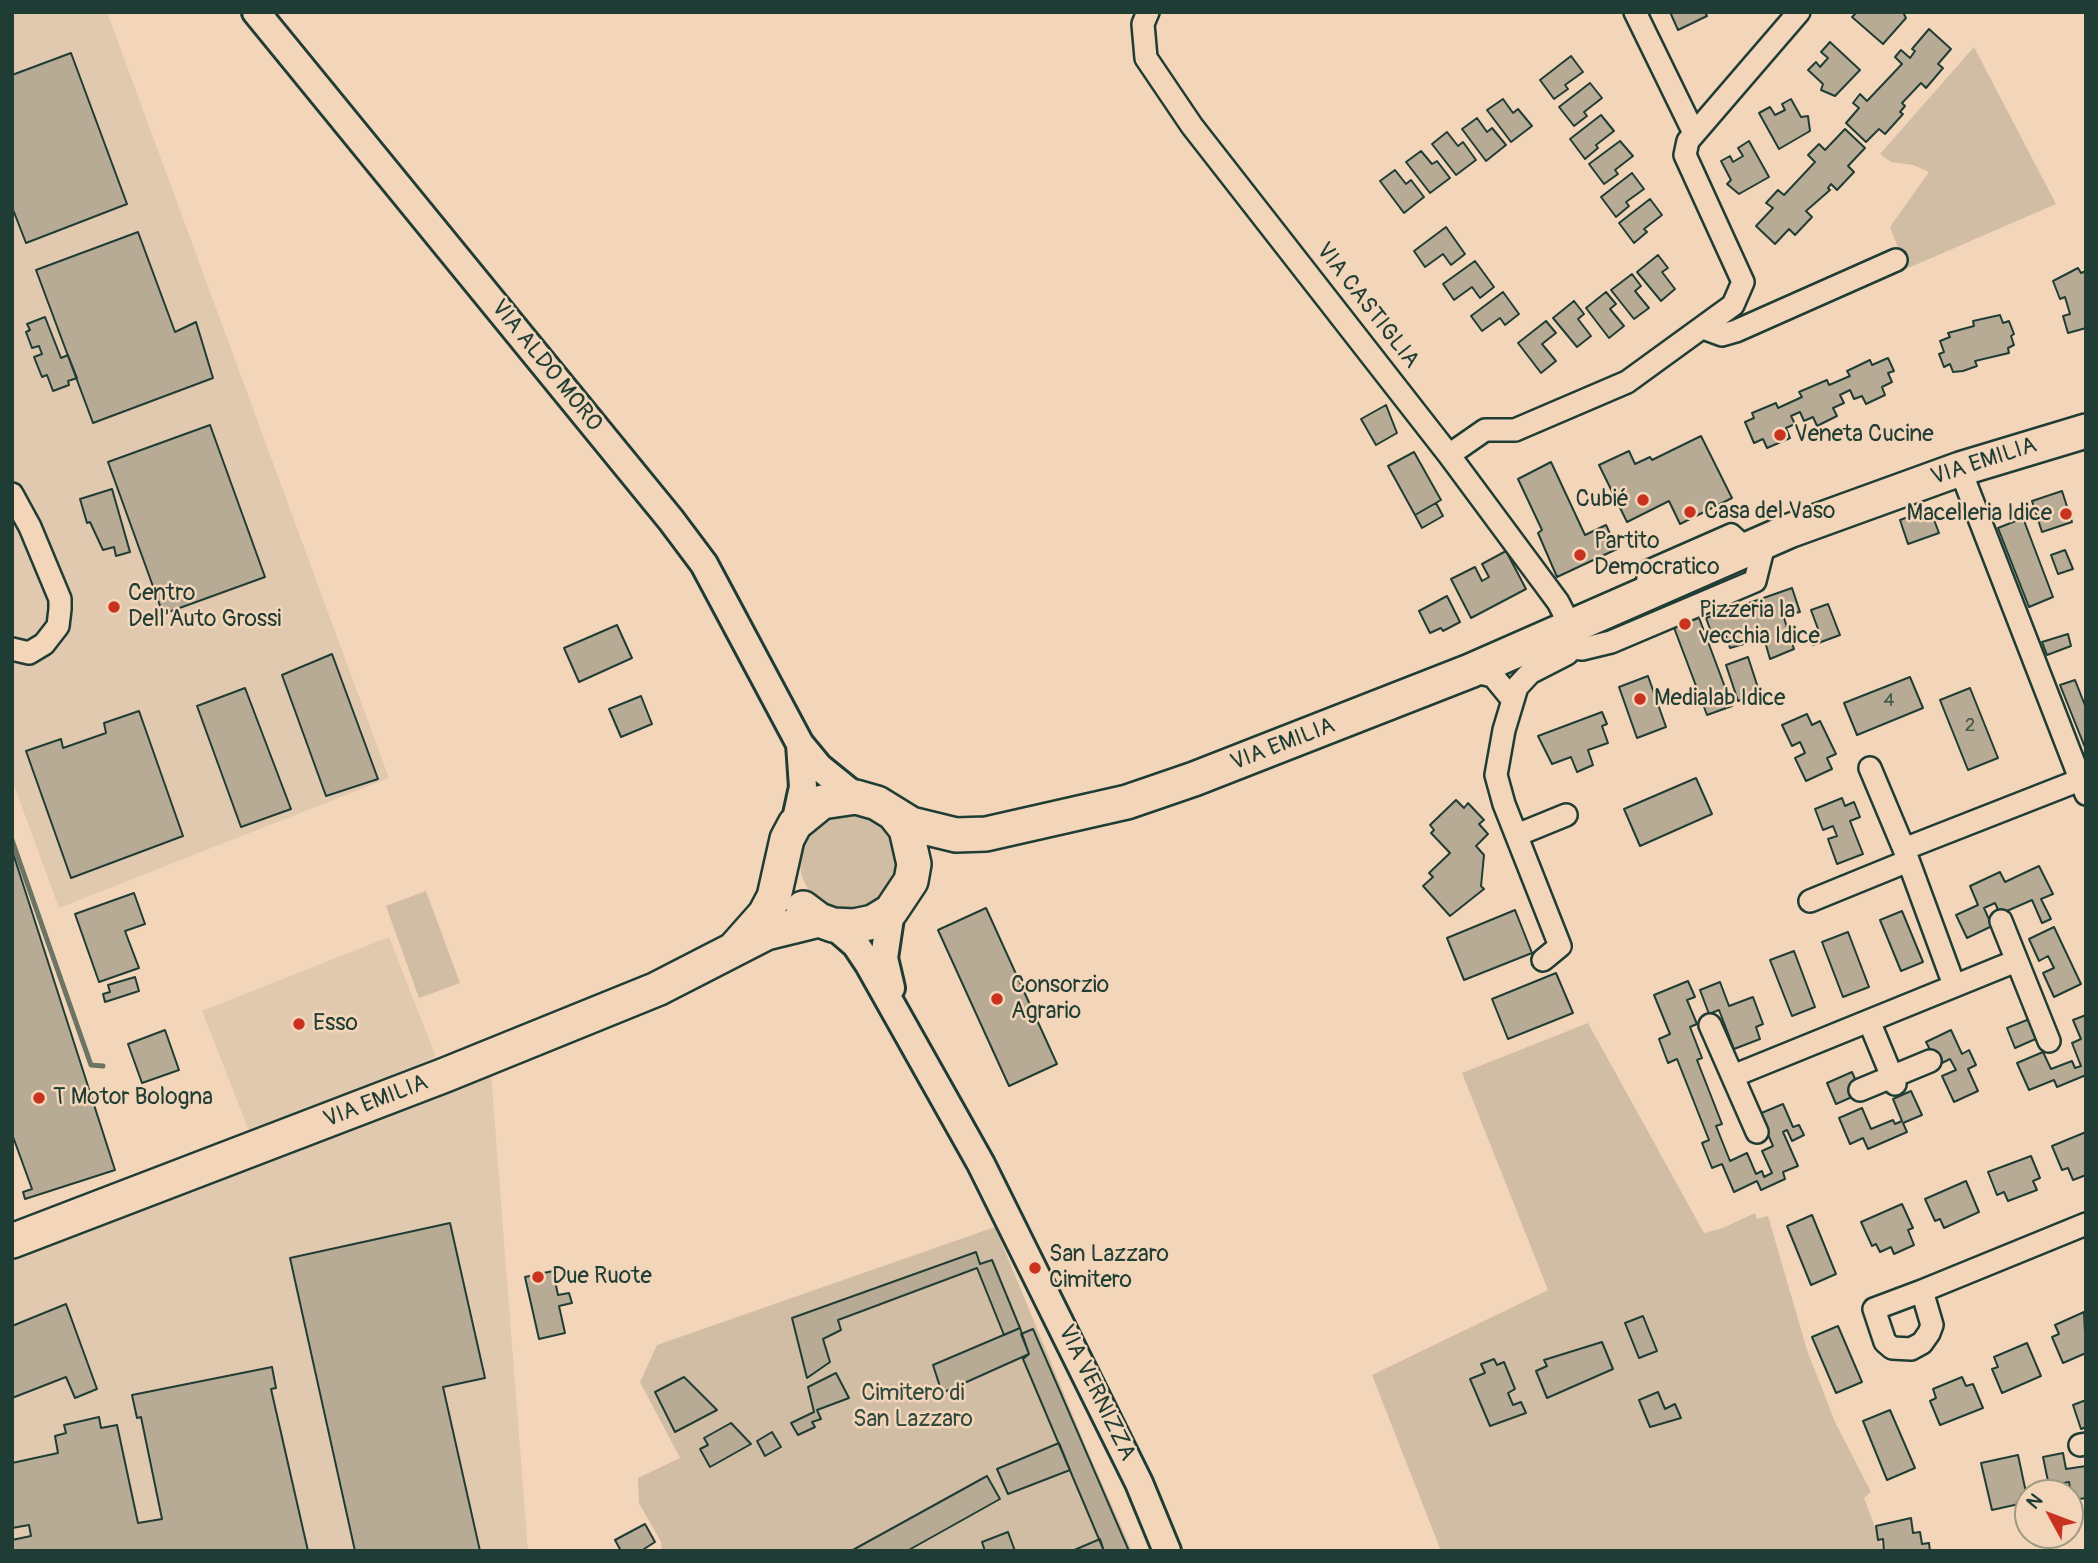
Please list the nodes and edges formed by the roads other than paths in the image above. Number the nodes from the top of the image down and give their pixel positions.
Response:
1 (256, 12) edge
2 (1148, 12) edge
3 (1635, 12) edge
4 (1799, 12) edge
5 (1695, 133) junction
6 (1896, 260) dead end
7 (1703, 328) junction
8 (2086, 431) edge
9 (1449, 455) junction
10 (1960, 469) junction
11 (12, 494) edge
12 (1756, 545) junction
13 (1571, 638) junction
14 (12, 649) edge
15 (1470, 671) junction
16 (1512, 699) junction
17 (800, 744) junction
18 (1870, 768) dead end
19 (2083, 787) edge
20 (856, 797) junction
21 (895, 815) junction
22 (1566, 815) dead end
23 (795, 824) junction
24 (986, 834) junction
25 (1517, 835) junction
26 (784, 855) junction
27 (1906, 855) junction
28 (911, 881) junction
29 (1810, 901) dead end
30 (891, 911) junction
31 (2001, 921) dead end
32 (826, 922) junction
33 (734, 949) junction
34 (1543, 960) dead end
35 (2016, 961) junction
36 (1954, 985) junction
37 (898, 1016) junction
38 (1868, 1021) junction
39 (1710, 1026) dead end
40 (2049, 1041) dead end
41 (1930, 1061) dead end
42 (1733, 1076) junction
43 (1894, 1080) junction
44 (1860, 1090) dead end
45 (1757, 1132) dead end
46 (2086, 1224) edge
47 (12, 1241) edge
48 (1923, 1291) dead end
49 (1167, 1551) edge

1 - 17 street, VIA ALDO MORO
2 - 9 street, VIA CASTIGLIA
3 - 5 street
4 - 5 street
5 - 7 street
6 - 7 street
7 - 9 street
8 - 10 main road, VIA EMILIA
9 - 13 street, VIA CASTIGLIA
10 - 12 main road, VIA EMILIA
10 - 19 street
11 - 14 street
12 - 13 main road, VIA EMILIA
12 - 13 street, VIA EMILIA
13 - 15 main road, VIA EMILIA
13 - 16 street, VIA EMILIA
15 - 16 street
15 - 24 main road, VIA EMILIA
16 - 25 street, VIA EMILIA
17 - 20 street, VIA ALDO MORO
17 - 23 street, VIA ALDO MORO
18 - 27 street
19 - 27 street
20 - 21 main road, VIA EMILIA
20 - 23 main road
21 - 24 main road, VIA EMILIA
21 - 28 main road
22 - 25 street
23 - 26 main road, VIA EMILIA
24 - 28 main road, VIA EMILIA
25 - 34 street, VIA EMILIA
26 - 32 main road
26 - 33 main road, VIA EMILIA
27 - 29 street
27 - 36 street
28 - 30 main road, VIA EMILIA
30 - 32 main road, VIA EMILIA
30 - 37 street, VIA VERNIZZA
31 - 35 street
32 - 33 main road, VIA EMILIA
32 - 37 street, VIA VERNIZZA
33 - 47 main road, VIA EMILIA
35 - 36 street
35 - 40 street
36 - 38 street
37 - 49 street, VIA VERNIZZA
38 - 42 street
38 - 43 street
39 - 42 street
41 - 43 street
42 - 45 street
43 - 44 street
46 - 48 street

